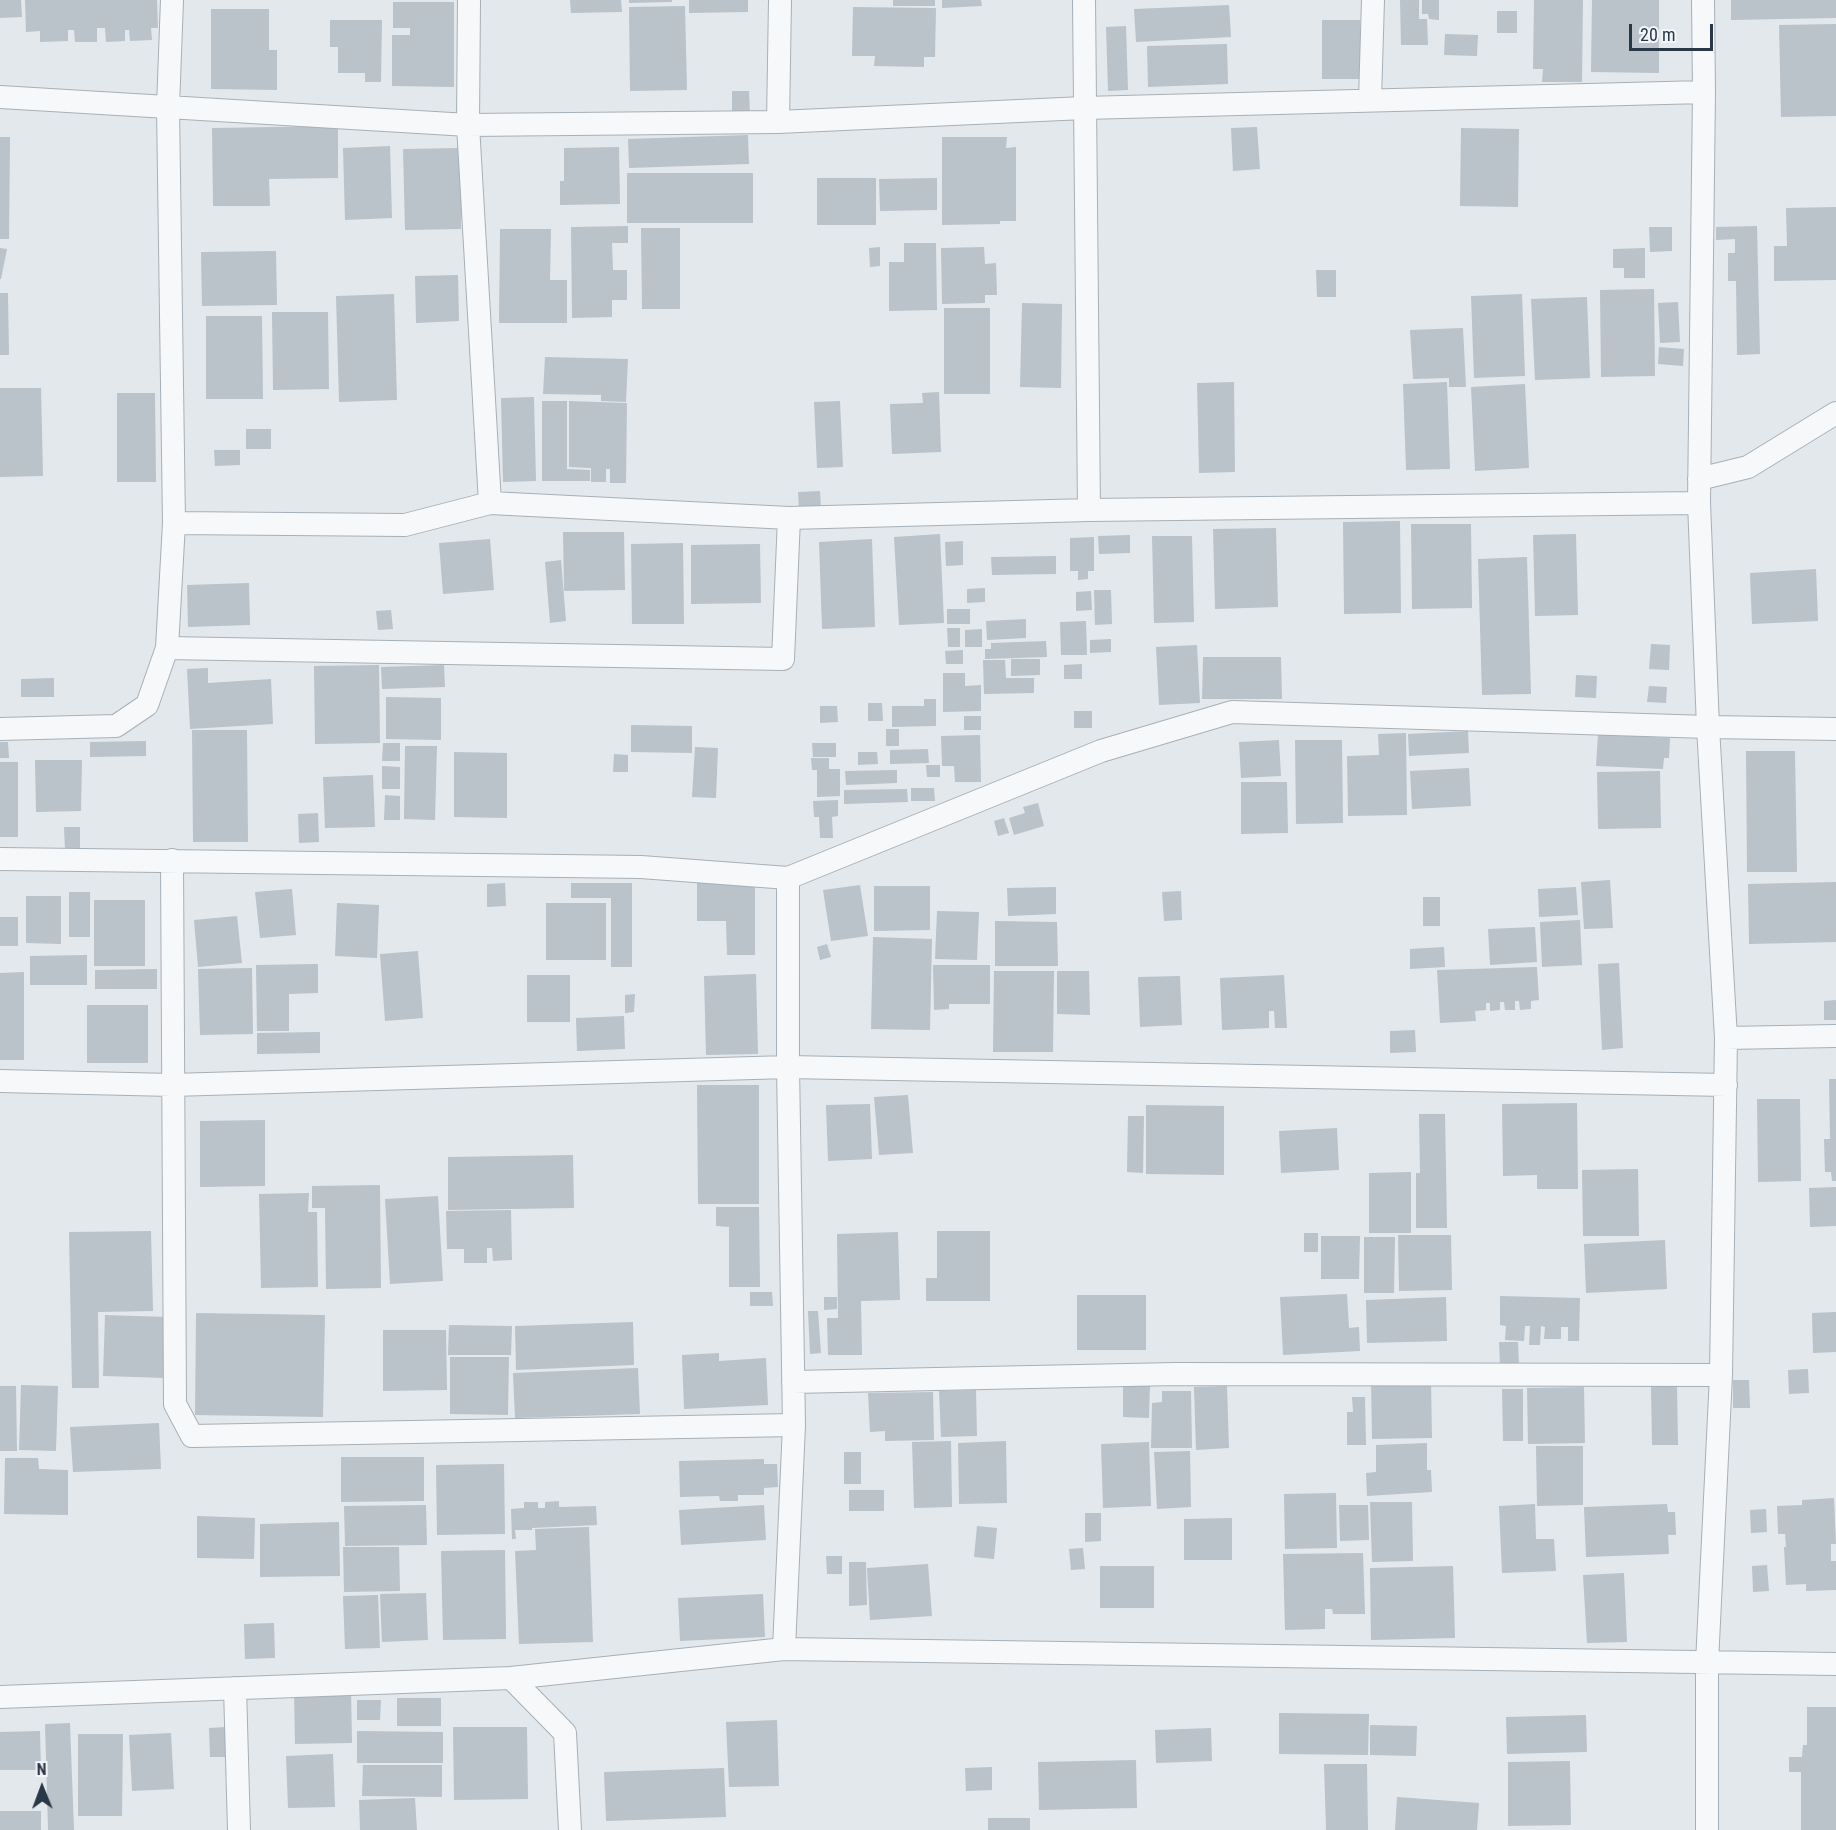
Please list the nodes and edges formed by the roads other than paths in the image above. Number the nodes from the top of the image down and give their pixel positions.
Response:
1 (172, 0) edge
2 (469, 0) edge
3 (780, 0) edge
4 (1084, 0) edge
5 (1373, 0) edge
6 (1703, 0) edge
7 (1704, 92) junction
8 (0, 97) edge
9 (1370, 100) junction
10 (168, 107) junction
11 (1083, 108) junction
12 (778, 122) junction
13 (468, 125) junction
14 (1836, 413) edge
15 (1699, 478) junction
16 (490, 503) junction
17 (1699, 503) junction
18 (1089, 510) junction
19 (789, 519) junction
20 (174, 523) junction
21 (167, 648) junction
22 (1708, 728) junction
23 (0, 729) edge
24 (1836, 729) edge
25 (0, 859) edge
26 (172, 860) junction
27 (788, 878) junction
28 (1836, 1036) edge
29 (1726, 1038) junction
30 (788, 1067) junction
31 (0, 1082) edge
32 (172, 1085) junction
33 (1726, 1085) junction
34 (1721, 1375) junction
35 (794, 1382) junction
36 (794, 1425) junction
37 (784, 1649) junction
38 (1707, 1663) junction
39 (1836, 1664) edge
40 (511, 1678) junction
41 (235, 1688) junction
42 (0, 1697) edge
43 (239, 1830) edge
44 (570, 1830) edge
45 (1707, 1830) edge

1 - 10 street
2 - 13 street
3 - 12 street
4 - 11 street
5 - 9 street
6 - 7 street
7 - 9 street
7 - 15 street
8 - 10 street
9 - 11 street
10 - 13 street
10 - 20 street
11 - 12 street
11 - 18 street
12 - 13 street
13 - 16 street
14 - 15 street
15 - 17 street
16 - 19 street
16 - 20 street
17 - 18 street
17 - 22 street
18 - 19 street
19 - 21 street
20 - 21 street
21 - 23 street
22 - 24 street
22 - 27 street
22 - 29 street
25 - 26 street
26 - 27 street
26 - 32 street
27 - 30 street
28 - 29 street
29 - 33 street
30 - 32 street
30 - 33 street
30 - 35 street
31 - 32 street
32 - 36 street
33 - 34 street
34 - 35 street
34 - 38 street
35 - 36 street
36 - 37 street
37 - 38 street
37 - 40 street
38 - 39 street
38 - 45 street
40 - 41 street
40 - 44 street
41 - 42 street
41 - 43 street

